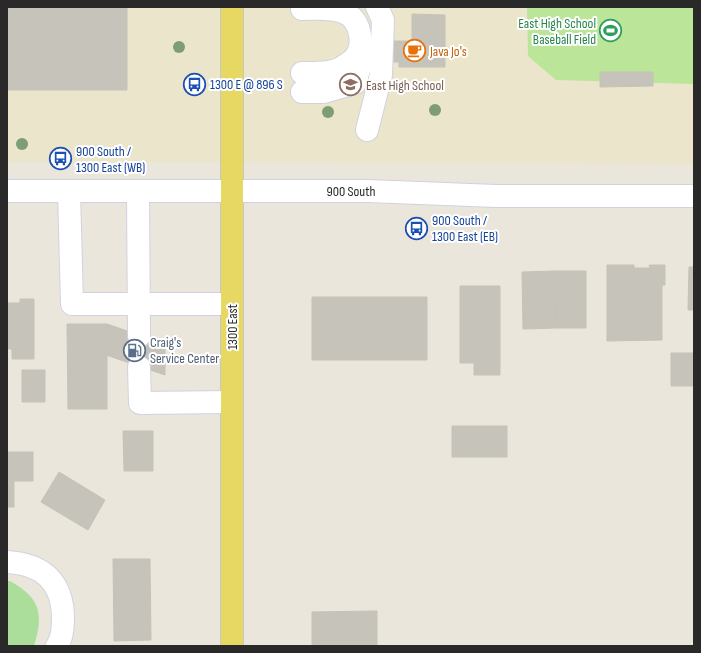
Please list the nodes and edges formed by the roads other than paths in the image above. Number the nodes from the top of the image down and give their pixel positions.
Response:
1 (232, 7) edge
2 (377, 7) edge
3 (302, 9) dead end
4 (302, 83) dead end
5 (367, 130) dead end
6 (7, 191) edge
7 (69, 191) junction
8 (138, 191) junction
9 (232, 192) junction
10 (694, 196) edge
11 (139, 304) junction
12 (232, 304) junction
13 (139, 336) tunnel mouth
14 (140, 367) tunnel mouth
15 (232, 402) junction
16 (7, 562) edge
17 (57, 646) edge
18 (232, 646) edge

1 - 9 main road, 1300 East
2 - 5 street
3 - 4 street
6 - 7 street, 900 South
7 - 8 street, 900 South
7 - 11 street
8 - 9 street, 900 South
8 - 11 street
9 - 10 street, 900 South
9 - 12 main road, 1300 East
11 - 12 street
11 - 13 street
12 - 15 main road, 1300 East
14 - 15 street
15 - 18 main road, 1300 East
16 - 17 street

